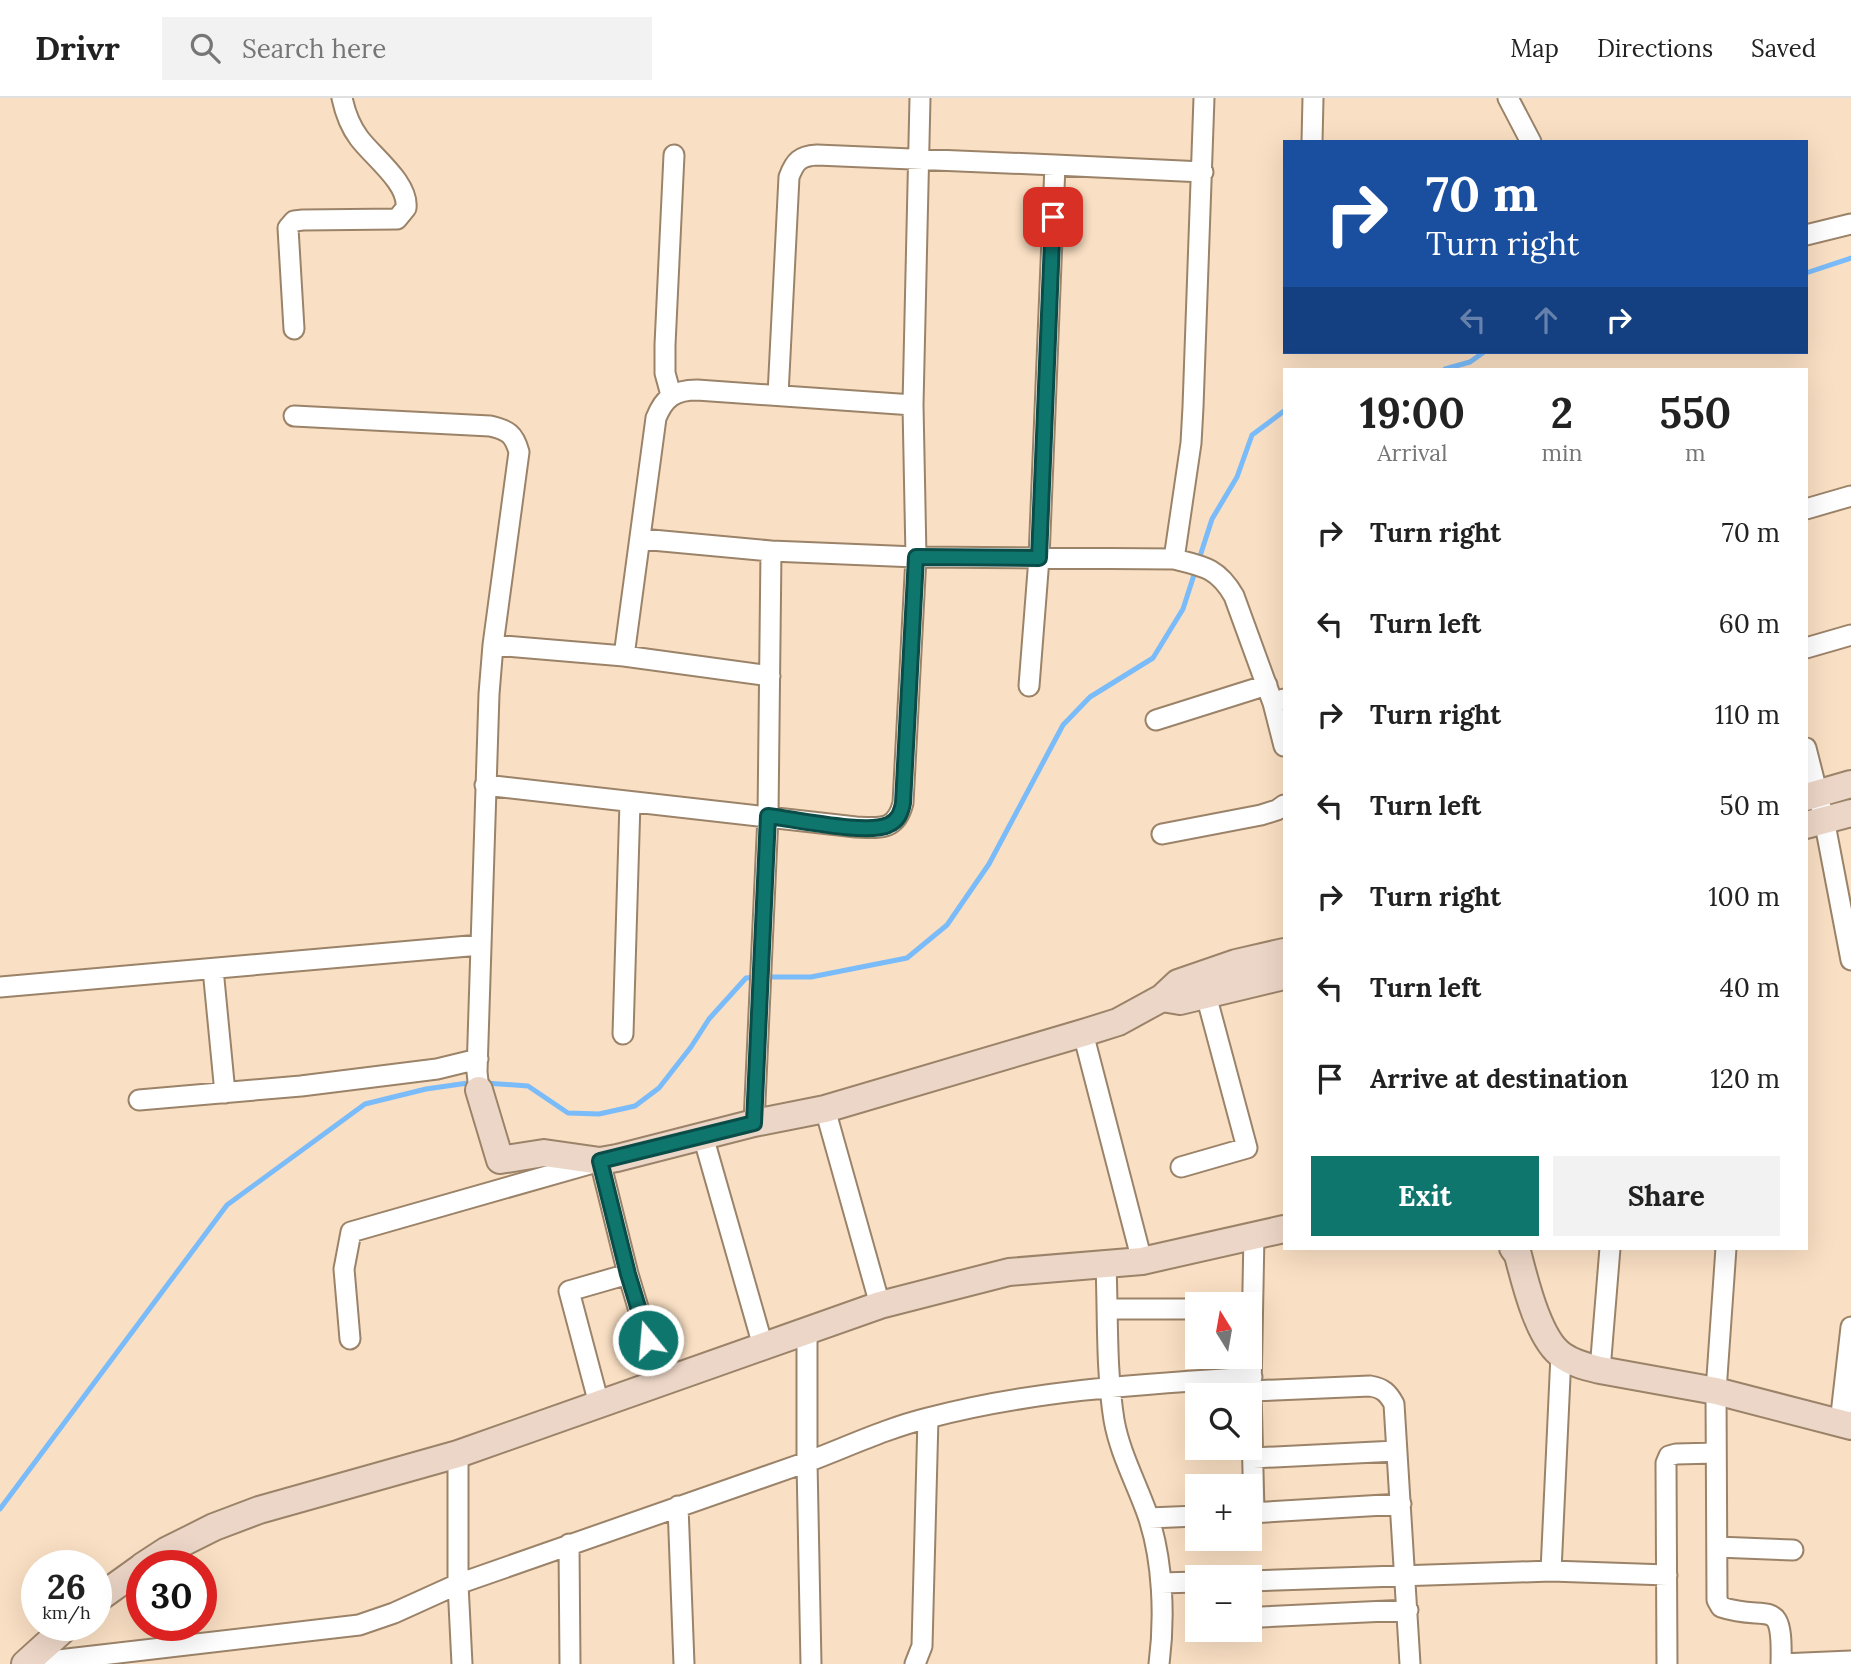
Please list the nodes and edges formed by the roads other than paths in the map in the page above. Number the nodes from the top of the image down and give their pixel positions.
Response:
1 (342, 98) edge
2 (920, 98) edge
3 (1204, 98) edge
4 (1313, 98) edge
5 (1508, 98) edge
6 (1312, 140) edge
7 (1530, 140) edge
8 (674, 155) dead end
9 (919, 158) junction
10 (1055, 165) junction
11 (1203, 172) junction
12 (1851, 224) edge
13 (1808, 235) edge
14 (294, 329) dead end
15 (671, 395) junction
16 (778, 395) junction
17 (913, 405) junction
18 (294, 416) dead end
19 (1851, 496) edge
20 (1808, 508) edge
21 (641, 539) junction
22 (771, 551) junction
23 (916, 557) junction
24 (1039, 558) junction
25 (1177, 559) junction
26 (1851, 635) edge
27 (493, 645) junction
28 (1808, 647) edge
29 (624, 656) junction
30 (770, 676) junction
31 (1028, 686) dead end
32 (1275, 696) edge
33 (1156, 720) dead end
34 (1283, 740) edge
35 (1808, 764) edge
36 (1851, 784) edge
37 (485, 785) junction
38 (1812, 795) edge
39 (630, 802) junction
40 (1283, 806) edge
41 (1851, 813) edge
42 (768, 816) junction
43 (1815, 822) edge
44 (1162, 834) dead end
45 (480, 945) junction
46 (1283, 952) edge
47 (1851, 960) edge
48 (213, 968) junction
49 (1283, 976) edge
50 (0, 987) edge
51 (1206, 995) junction
52 (1162, 998) junction
53 (1083, 1033) junction
54 (623, 1034) dead end
55 (478, 1074) junction
56 (225, 1093) junction
57 (139, 1100) dead end
58 (825, 1109) junction
59 (754, 1123) junction
60 (703, 1136) junction
61 (600, 1161) junction
62 (1181, 1167) dead end
63 (1283, 1229) edge
64 (1254, 1235) junction
65 (1514, 1250) edge
66 (1610, 1250) edge
67 (1726, 1250) edge
68 (1142, 1261) junction
69 (1106, 1265) junction
70 (628, 1274) junction
71 (1252, 1292) edge
72 (880, 1306) junction
73 (1108, 1309) junction
74 (1185, 1309) edge
75 (1851, 1327) edge
76 (807, 1332) junction
77 (350, 1339) dead end
78 (763, 1346) junction
79 (1561, 1356) junction
80 (1600, 1370) junction
81 (661, 1384) junction
82 (1262, 1384) edge
83 (1185, 1385) edge
84 (1111, 1386) junction
85 (1716, 1391) junction
86 (599, 1404) junction
87 (928, 1418) junction
88 (1846, 1425) edge
89 (1396, 1451) junction
90 (1716, 1453) junction
91 (458, 1454) junction
92 (1262, 1458) edge
93 (807, 1462) junction
94 (1401, 1504) junction
95 (678, 1506) junction
96 (1262, 1511) edge
97 (1185, 1516) edge
98 (1149, 1518) junction
99 (569, 1544) junction
100 (1717, 1547) junction
101 (173, 1550) edge
102 (1793, 1550) dead end
103 (1550, 1571) junction
104 (1667, 1575) junction
105 (1406, 1577) junction
106 (1262, 1581) edge
107 (1185, 1582) edge
108 (1161, 1583) junction
109 (458, 1584) junction
110 (1408, 1610) junction
111 (1262, 1617) edge
112 (50, 1641) edge
113 (1851, 1661) edge
114 (25, 1664) edge
115 (462, 1664) edge
116 (570, 1664) edge
117 (684, 1664) edge
118 (811, 1664) edge
119 (915, 1664) edge
120 (1159, 1664) edge
121 (1410, 1664) edge
122 (1667, 1664) edge
123 (1781, 1664) edge

1 - 14 street
2 - 9 street
3 - 11 street
4 - 6 street
5 - 7 street
8 - 15 street
9 - 10 street
9 - 16 street
9 - 17 street
10 - 11 street
10 - 24 street
11 - 25 street
12 - 13 street
15 - 16 street
15 - 21 street
16 - 17 street
17 - 23 street
18 - 27 street
19 - 20 street
21 - 22 street
21 - 29 street
22 - 23 street
22 - 30 street
23 - 24 street
23 - 42 street
24 - 25 street
24 - 31 street
25 - 32 street
26 - 28 street
27 - 29 street
27 - 37 street
29 - 30 street
30 - 42 street
32 - 33 street
32 - 34 street
35 - 38 street
36 - 38 street
37 - 39 street
37 - 45 street
38 - 43 street
39 - 42 street
39 - 54 street
40 - 44 street
41 - 43 street
42 - 59 street
43 - 47 street
45 - 48 street
45 - 55 street
46 - 52 street
48 - 50 street
48 - 56 street
49 - 51 street
51 - 52 street
51 - 62 street
52 - 53 street
53 - 58 street
53 - 68 street
55 - 56 street
55 - 61 street
56 - 57 street
58 - 59 street
58 - 72 street
59 - 60 street
60 - 61 street
60 - 78 street
61 - 70 street
61 - 77 street
63 - 64 street
64 - 68 street
64 - 71 street
65 - 79 street
66 - 80 street
67 - 85 street
68 - 69 street
69 - 72 street
69 - 73 street
70 - 81 street
70 - 86 street
72 - 76 street
73 - 74 street
73 - 84 street
75 - 88 street
76 - 78 street
76 - 93 street
78 - 81 street
79 - 80 street
79 - 103 street
80 - 85 street
81 - 86 street
82 - 89 street
83 - 84 street
84 - 87 street
84 - 98 street
85 - 88 street
85 - 90 street
86 - 91 street
87 - 93 street
87 - 119 street
89 - 92 street
89 - 94 street
90 - 100 street
90 - 104 street
91 - 101 street
91 - 109 street
93 - 95 street
93 - 118 street
94 - 96 street
94 - 105 street
95 - 99 street
95 - 117 street
97 - 98 street
98 - 108 street
99 - 109 street
99 - 116 street
100 - 102 street
100 - 123 street
103 - 104 street
103 - 105 street
104 - 122 street
105 - 106 street
105 - 110 street
107 - 108 street
108 - 120 street
109 - 114 street
109 - 115 street
110 - 111 street
110 - 121 street
112 - 114 street
113 - 123 street

